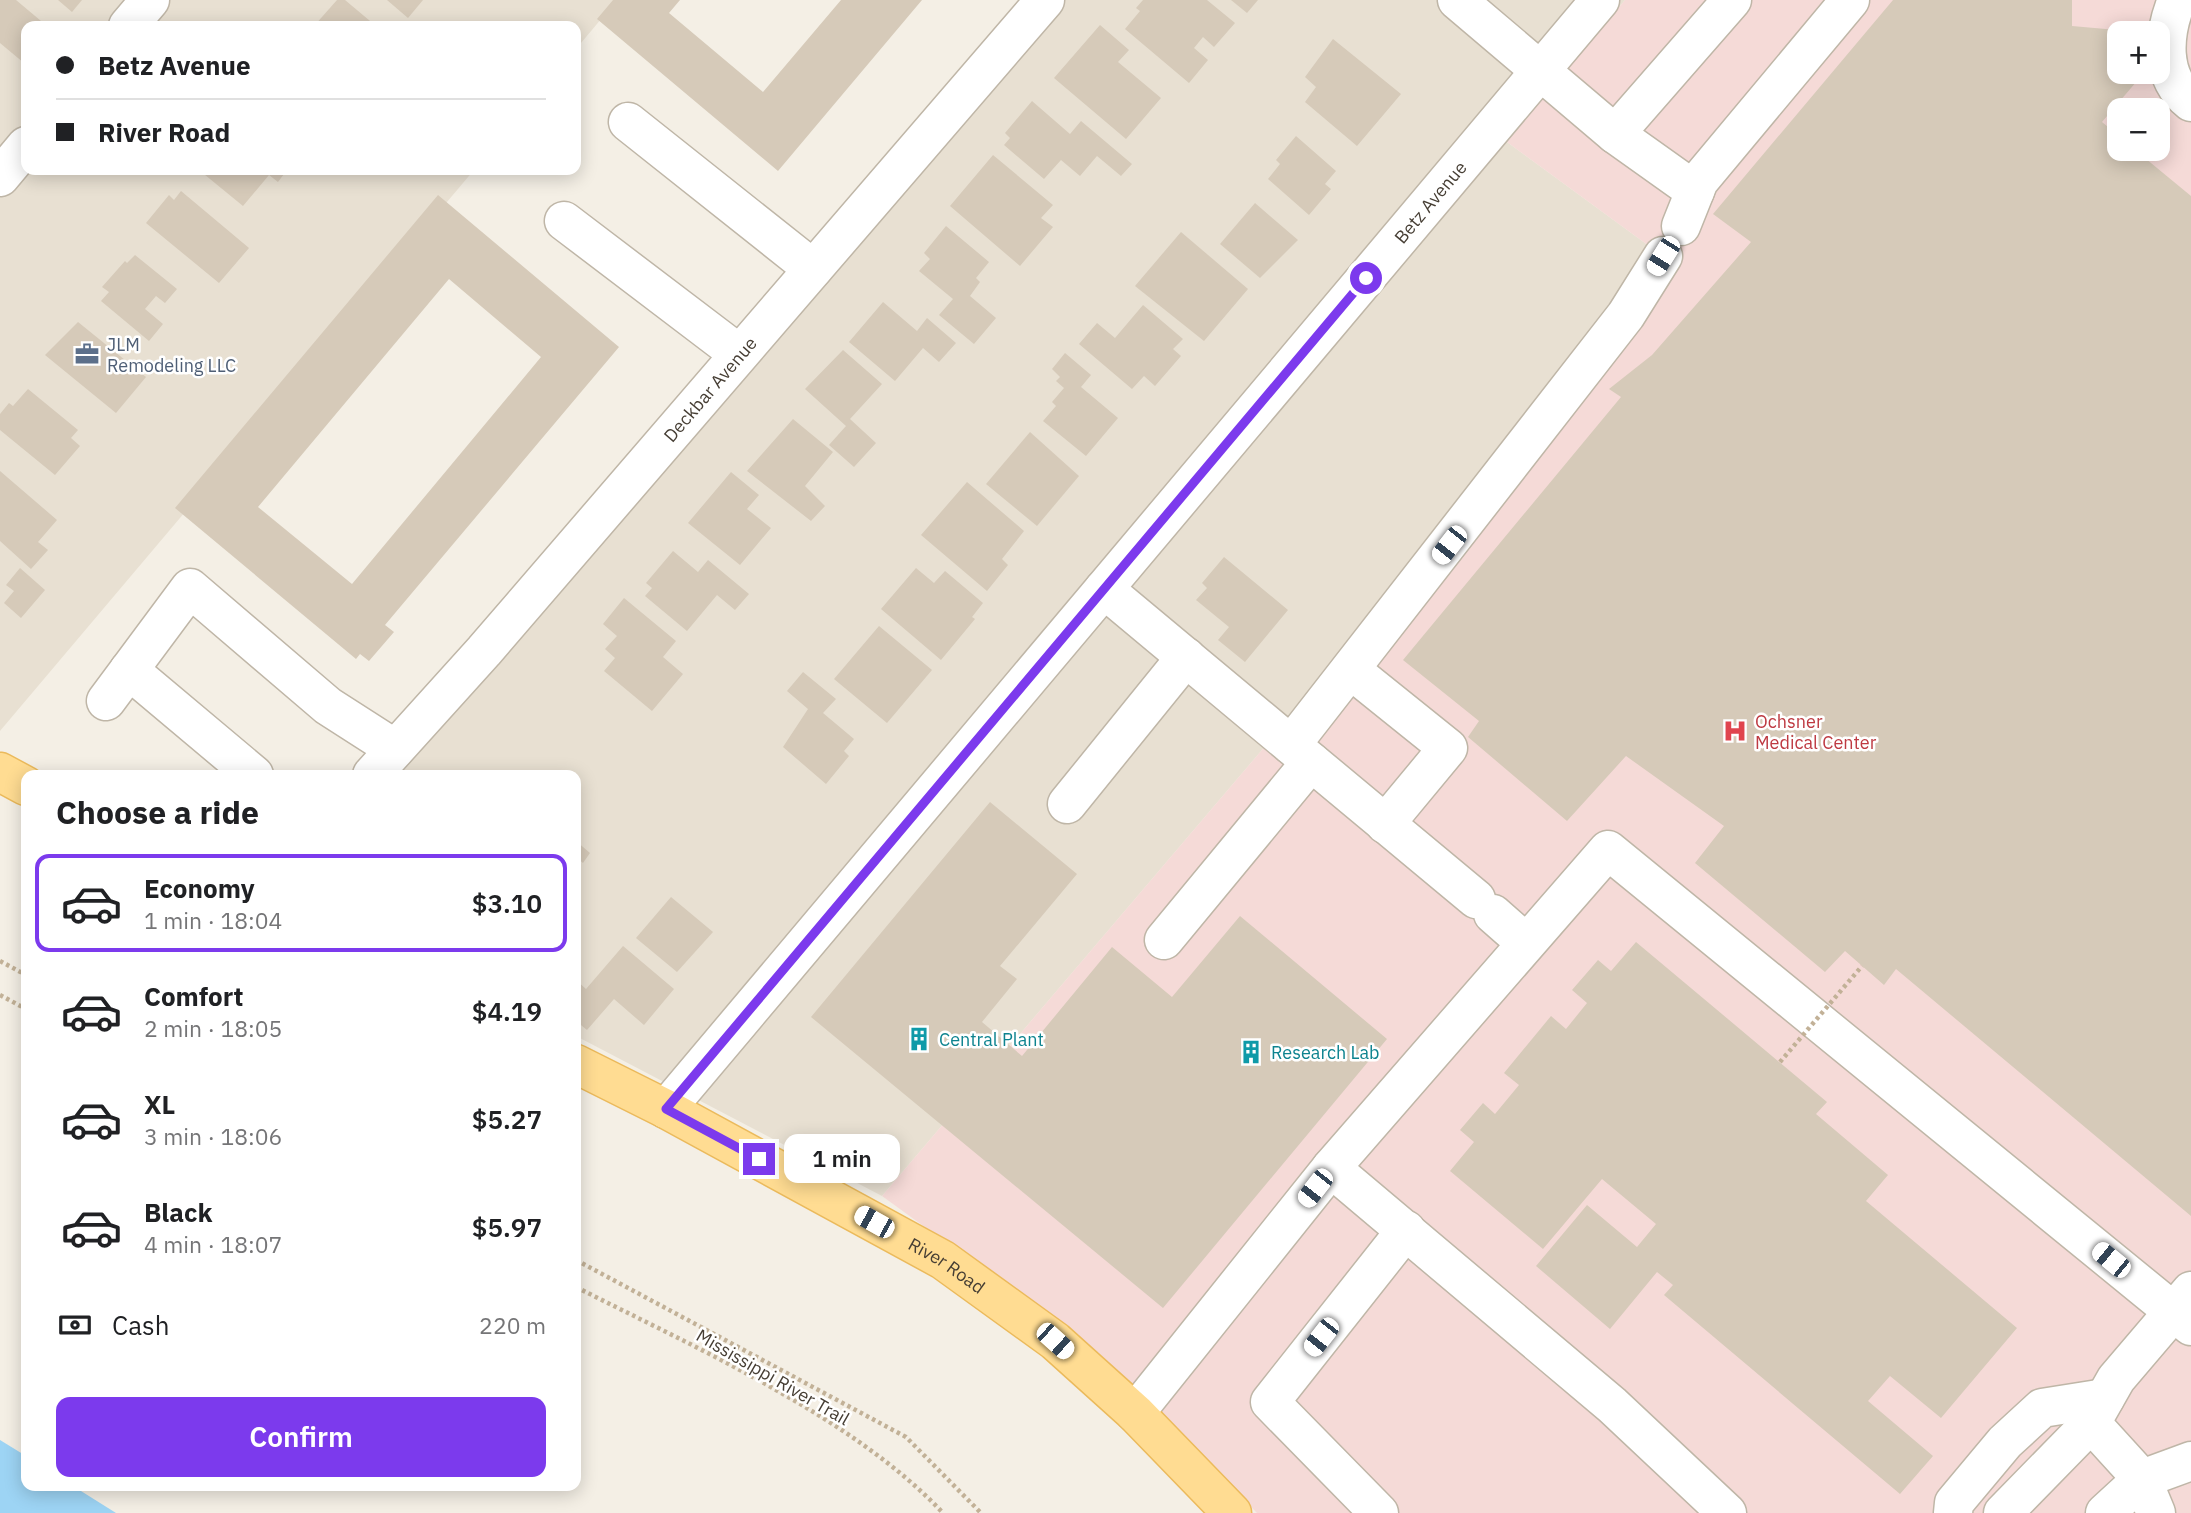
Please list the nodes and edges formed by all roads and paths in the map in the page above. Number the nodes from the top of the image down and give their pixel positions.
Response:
1 (150, 0) edge
2 (1045, 0) edge
3 (1457, 0) edge
4 (1600, 0) edge
5 (1732, 0) edge
6 (1850, 0) edge
7 (2176, 0) edge
8 (2187, 0) edge
9 (2191, 3) edge
10 (132, 21) edge
11 (1540, 71) junction
12 (2191, 102) edge
13 (628, 122) dead end
14 (1615, 134) junction
15 (21, 152) edge
16 (0, 177) edge
17 (1695, 191) junction
18 (564, 220) dead end
19 (813, 269) junction
20 (740, 354) junction
21 (1104, 589) junction
22 (1186, 657) junction
23 (130, 670) junction
24 (1351, 670) junction
25 (106, 701) dead end
26 (1301, 754) junction
27 (384, 762) edge
28 (248, 770) edge
29 (0, 772) edge
30 (21, 783) edge
31 (1067, 804) dead end
32 (1385, 824) junction
33 (1164, 940) dead end
34 (1527, 943) junction
35 (0, 961) edge
36 (1863, 966) dead end
37 (21, 972) edge
38 (0, 995) edge
39 (21, 1006) edge
40 (1780, 1062) dead end
41 (581, 1066) edge
42 (666, 1109) junction
43 (1331, 1168) junction
44 (1406, 1230) junction
45 (581, 1262) edge
46 (581, 1290) edge
47 (2185, 1309) edge
48 (2098, 1411) junction
49 (1135, 1413) junction
50 (2191, 1461) edge
51 (2149, 1496) edge
52 (943, 1513) edge
53 (981, 1513) edge
54 (1232, 1513) edge
55 (1379, 1513) edge
56 (1726, 1513) edge
57 (1953, 1513) edge
58 (2003, 1513) edge
59 (2105, 1513) edge

1 - 10 street
2 - 19 street, Deckbar Avenue
3 - 11 street
4 - 11 street, Betz Avenue
5 - 14 street
6 - 17 street
7 - 12 street
8 - 9 street
11 - 14 street
11 - 21 street, Betz Avenue
13 - 19 street
14 - 17 street
15 - 16 street
17 - 24 street
18 - 20 street
19 - 20 street, Deckbar Avenue
20 - 27 street, Deckbar Avenue
21 - 22 street
21 - 42 street, Betz Avenue
22 - 26 street
22 - 31 street
23 - 25 street
23 - 27 street
23 - 28 street
24 - 26 street
24 - 32 street
26 - 32 street
26 - 33 street
29 - 30 main road
32 - 34 street
34 - 43 street
34 - 47 street
35 - 37 path
36 - 40 path, bridge
38 - 39 path
41 - 42 main road, River Road
42 - 49 main road, River Road
43 - 44 street
43 - 49 street
44 - 55 street
44 - 56 street
45 - 53 path
46 - 52 path, Mississippi River Trail
47 - 48 street
48 - 51 street
48 - 57 street
48 - 58 street
49 - 54 main road, River Road
50 - 51 street
51 - 59 street

